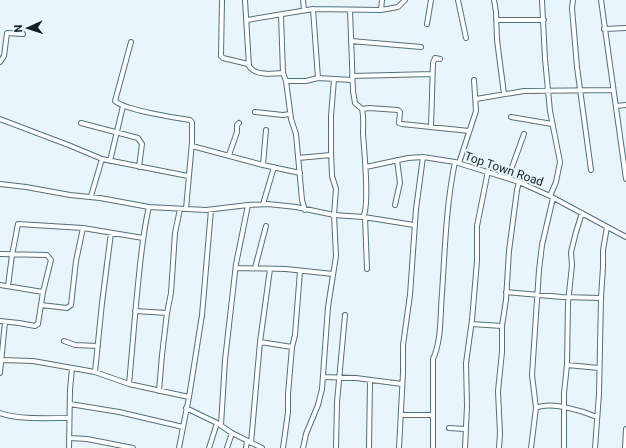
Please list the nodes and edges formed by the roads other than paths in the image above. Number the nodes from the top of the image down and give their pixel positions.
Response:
1 (222, 0) edge
2 (245, 0) edge
3 (304, 0) edge
4 (382, 0) edge
5 (405, 0) edge
6 (431, 0) edge
7 (459, 0) edge
8 (494, 0) edge
9 (542, 0) edge
10 (573, 0) edge
11 (601, 0) edge
12 (313, 9) junction
13 (304, 10) junction
14 (350, 10) junction
15 (382, 10) junction
16 (281, 15) junction
17 (247, 20) junction
18 (496, 20) junction
19 (544, 20) junction
20 (427, 24) dead end
21 (626, 28) edge
22 (604, 29) junction
23 (23, 34) dead end
24 (466, 38) dead end
25 (351, 41) junction
26 (131, 42) dead end
27 (421, 47) dead end
28 (440, 59) dead end
29 (0, 62) edge
30 (248, 64) junction
31 (283, 73) junction
32 (432, 74) junction
33 (318, 78) junction
34 (352, 78) junction
35 (334, 79) junction
36 (474, 80) dead end
37 (286, 81) junction
38 (613, 90) junction
39 (548, 91) junction
40 (581, 91) junction
41 (504, 94) junction
42 (476, 99) junction
43 (626, 105) edge
44 (123, 106) junction
45 (616, 106) junction
46 (362, 109) junction
47 (255, 112) dead end
48 (290, 114) junction
49 (511, 116) dead end
50 (0, 119) edge
51 (81, 123) dead end
52 (239, 123) dead end
53 (552, 124) junction
54 (431, 127) junction
55 (266, 130) dead end
56 (469, 131) junction
57 (117, 132) junction
58 (524, 134) dead end
59 (192, 146) junction
60 (229, 155) junction
61 (331, 155) junction
62 (423, 156) junction
63 (298, 158) junction
64 (102, 159) junction
65 (397, 160) junction
66 (110, 161) junction
67 (457, 163) junction
68 (264, 165) junction
69 (139, 167) junction
70 (274, 167) junction
71 (366, 168) junction
72 (591, 170) dead end
73 (488, 172) junction
74 (300, 173) junction
75 (188, 176) junction
76 (508, 178) junction
77 (626, 179) edge
78 (519, 182) junction
79 (0, 184) edge
80 (92, 196) junction
81 (552, 197) junction
82 (263, 204) junction
83 (248, 205) junction
84 (395, 205) dead end
85 (149, 207) junction
86 (180, 209) junction
87 (186, 209) junction
88 (211, 210) junction
89 (305, 210) junction
90 (582, 213) junction
91 (334, 215) junction
92 (364, 217) junction
93 (414, 225) junction
94 (266, 226) dead end
95 (607, 227) junction
96 (82, 228) junction
97 (111, 233) junction
98 (626, 235) edge
99 (143, 238) junction
100 (0, 254) edge
101 (12, 255) junction
102 (236, 268) junction
103 (255, 268) junction
104 (270, 268) junction
105 (367, 268) dead end
106 (300, 271) junction
107 (333, 274) junction
108 (0, 285) edge
109 (8, 286) junction
110 (43, 292) junction
111 (506, 292) junction
112 (537, 294) junction
113 (569, 297) junction
114 (601, 298) junction
115 (41, 305) junction
116 (135, 311) junction
117 (167, 313) junction
118 (345, 315) dead end
119 (0, 321) edge
120 (5, 322) junction
121 (472, 324) junction
122 (502, 326) junction
123 (64, 341) dead end
124 (260, 342) junction
125 (98, 346) junction
126 (292, 347) junction
127 (2, 360) junction
128 (567, 365) junction
129 (72, 368) junction
130 (599, 368) junction
131 (95, 372) junction
132 (0, 374) edge
133 (323, 377) junction
134 (339, 378) junction
135 (370, 380) junction
136 (129, 384) junction
137 (402, 384) junction
138 (159, 391) junction
139 (189, 397) junction
140 (70, 404) junction
141 (564, 407) junction
142 (186, 408) junction
143 (536, 408) junction
144 (0, 413) edge
145 (401, 414) junction
146 (433, 415) junction
147 (597, 417) junction
148 (69, 418) junction
149 (219, 424) junction
150 (183, 427) junction
151 (450, 428) dead end
152 (465, 429) junction
153 (626, 429) edge
154 (232, 433) junction
155 (70, 438) junction
156 (249, 442) junction
157 (69, 448) edge
158 (133, 448) edge
159 (179, 448) edge
160 (209, 448) edge
161 (227, 448) edge
162 (246, 448) edge
163 (262, 448) edge
164 (283, 448) edge
165 (303, 448) edge
166 (336, 448) edge
167 (369, 448) edge
168 (399, 448) edge
169 (433, 448) edge
170 (465, 448) edge
171 (499, 448) edge
172 (531, 448) edge
173 (564, 448) edge
174 (595, 448) edge
175 (625, 448) edge

1 - 30 street
2 - 17 street
3 - 13 street
4 - 15 street
5 - 15 street
6 - 20 street
7 - 24 street
8 - 18 street
9 - 19 street
10 - 40 street
11 - 22 street
12 - 13 street
12 - 14 street
12 - 33 street
13 - 16 street
14 - 15 street
14 - 25 street
16 - 17 street
16 - 31 street
17 - 30 street
18 - 19 street
18 - 41 street
19 - 39 street
21 - 22 street
22 - 38 street
23 - 29 street
25 - 27 street
25 - 34 street
26 - 44 street
28 - 32 street
30 - 31 street
31 - 37 street
32 - 34 street
32 - 54 street
33 - 35 street
33 - 37 street
34 - 35 street
34 - 46 street
35 - 61 street
36 - 42 street
37 - 48 street
38 - 40 street
38 - 45 street
39 - 40 street
39 - 41 street
39 - 53 street
40 - 72 street
41 - 42 street
42 - 56 street
43 - 45 street
44 - 57 street
44 - 59 street
45 - 77 street
46 - 54 street
46 - 71 street
47 - 48 street
48 - 63 street
49 - 53 street
50 - 64 street
51 - 57 street
52 - 60 street
53 - 81 street
54 - 56 street
55 - 68 street
56 - 67 street
57 - 66 street
57 - 69 street
58 - 76 street
59 - 60 street
59 - 75 street
60 - 68 street
61 - 63 street
61 - 91 street
62 - 65 street, Top Town Road
62 - 67 street, Top Town Road
62 - 93 street
63 - 74 street
64 - 66 street
64 - 80 street
65 - 71 street, Top Town Road
65 - 84 street
66 - 69 street
67 - 73 street, Top Town Road
67 - 146 street
68 - 70 street
69 - 75 street
70 - 74 street
70 - 82 street
71 - 92 street
73 - 76 street, Top Town Road
73 - 121 street
74 - 89 street
75 - 87 street
76 - 78 street, Top Town Road
78 - 81 street, Top Town Road
78 - 111 street
79 - 80 street
80 - 85 street
81 - 90 street, Top Town Road
81 - 112 street
82 - 83 street
82 - 89 street
83 - 88 street
83 - 102 street
85 - 86 street
85 - 99 street
86 - 87 street
86 - 117 street
87 - 88 street
88 - 139 street
89 - 91 street
90 - 95 street, Top Town Road
90 - 113 street
91 - 92 street
91 - 107 street
92 - 93 street
92 - 105 street
93 - 137 street
94 - 103 street
95 - 98 street, Top Town Road
95 - 114 street
96 - 97 street
96 - 101 street
96 - 115 street
97 - 99 street
97 - 125 street
99 - 116 street
100 - 101 street
101 - 109 street
101 - 110 street
102 - 103 street
102 - 149 street
103 - 104 street
104 - 106 street
104 - 124 street
106 - 107 street
106 - 126 street
107 - 133 street
108 - 109 street
109 - 110 street
110 - 115 street
111 - 112 street
111 - 122 street
112 - 113 street
112 - 143 street
113 - 114 street
113 - 128 street
114 - 130 street
115 - 120 street
116 - 117 street
116 - 136 street
117 - 138 street
118 - 134 street
119 - 120 street
120 - 127 street
121 - 122 street
121 - 152 street
122 - 171 street
123 - 125 street
124 - 126 street
124 - 156 street
125 - 131 street
126 - 164 street
127 - 129 street
127 - 132 street
128 - 130 street
128 - 141 street
129 - 131 street
129 - 140 street
130 - 147 street
131 - 136 street
133 - 134 street
133 - 165 street
134 - 135 street
134 - 166 street
135 - 137 street
135 - 167 street
136 - 138 street
137 - 145 street
138 - 139 street
139 - 142 street
140 - 148 street
140 - 150 street
141 - 143 street
141 - 147 street
141 - 173 street
142 - 149 street
142 - 150 street
143 - 172 street
144 - 148 street
145 - 146 street
145 - 168 street
146 - 169 street
147 - 174 street
148 - 155 street
149 - 154 street
149 - 160 street
150 - 159 street
151 - 152 street
152 - 170 street
153 - 175 street
154 - 156 street
154 - 161 street
155 - 157 street
155 - 158 street
156 - 162 street
156 - 163 street

